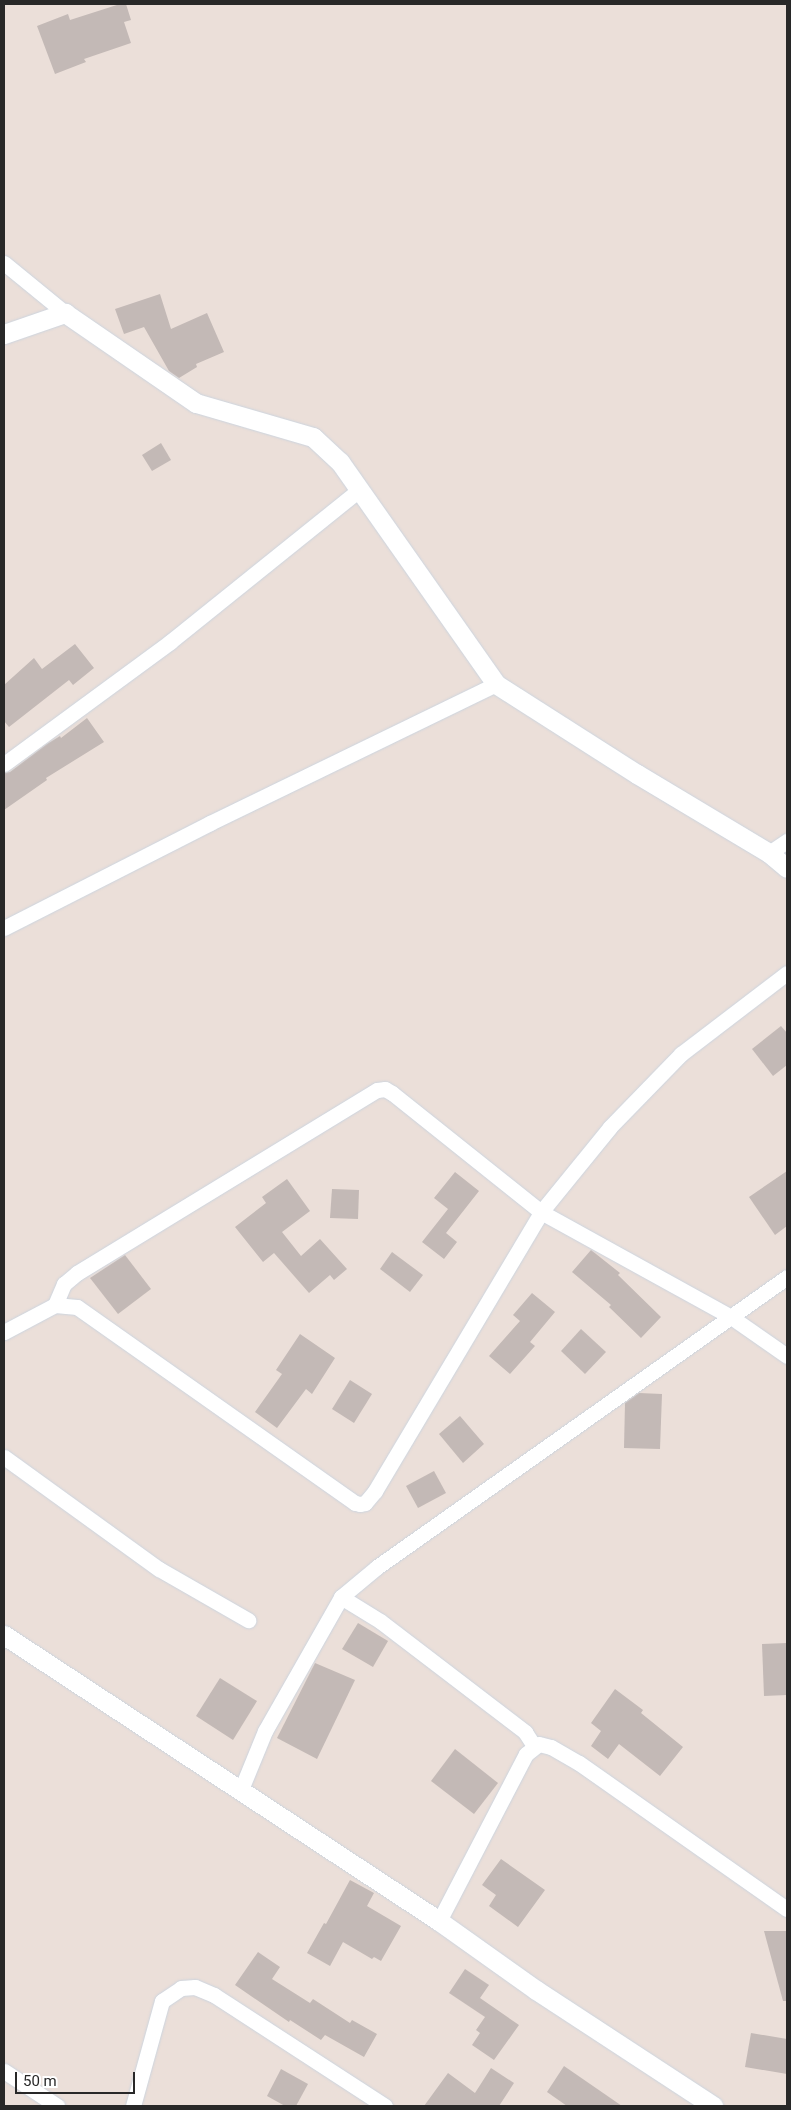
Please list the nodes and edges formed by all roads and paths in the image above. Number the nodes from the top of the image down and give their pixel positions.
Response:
1 (4, 263) edge
2 (65, 313) junction
3 (4, 334) edge
4 (360, 489) junction
5 (496, 684) junction
6 (4, 764) edge
7 (787, 841) edge
8 (769, 853) junction
9 (787, 868) edge
10 (4, 928) edge
11 (787, 973) edge
12 (541, 1212) junction
13 (787, 1277) edge
14 (55, 1305) junction
15 (730, 1317) junction
16 (4, 1332) edge
17 (787, 1356) edge
18 (4, 1457) edge
19 (341, 1597) junction
20 (248, 1620) dead end
21 (4, 1635) edge
22 (534, 1746) junction
23 (240, 1792) junction
24 (787, 1909) edge
25 (439, 1921) junction
26 (4, 2071) edge
27 (58, 2106) edge
28 (133, 2106) edge
29 (385, 2106) edge
30 (712, 2106) edge

1 - 2 street
2 - 3 street
2 - 4 street
4 - 5 street
4 - 6 street
5 - 8 street
5 - 10 street
7 - 8 street
8 - 9 street
11 - 12 street
12 - 14 street
12 - 14 street
12 - 15 street
13 - 15 street
14 - 16 street
15 - 17 street
15 - 19 street
18 - 20 street
19 - 22 street
19 - 23 street
21 - 23 street
22 - 24 street
22 - 25 street
23 - 25 street
25 - 30 street
26 - 27 street
28 - 29 street

